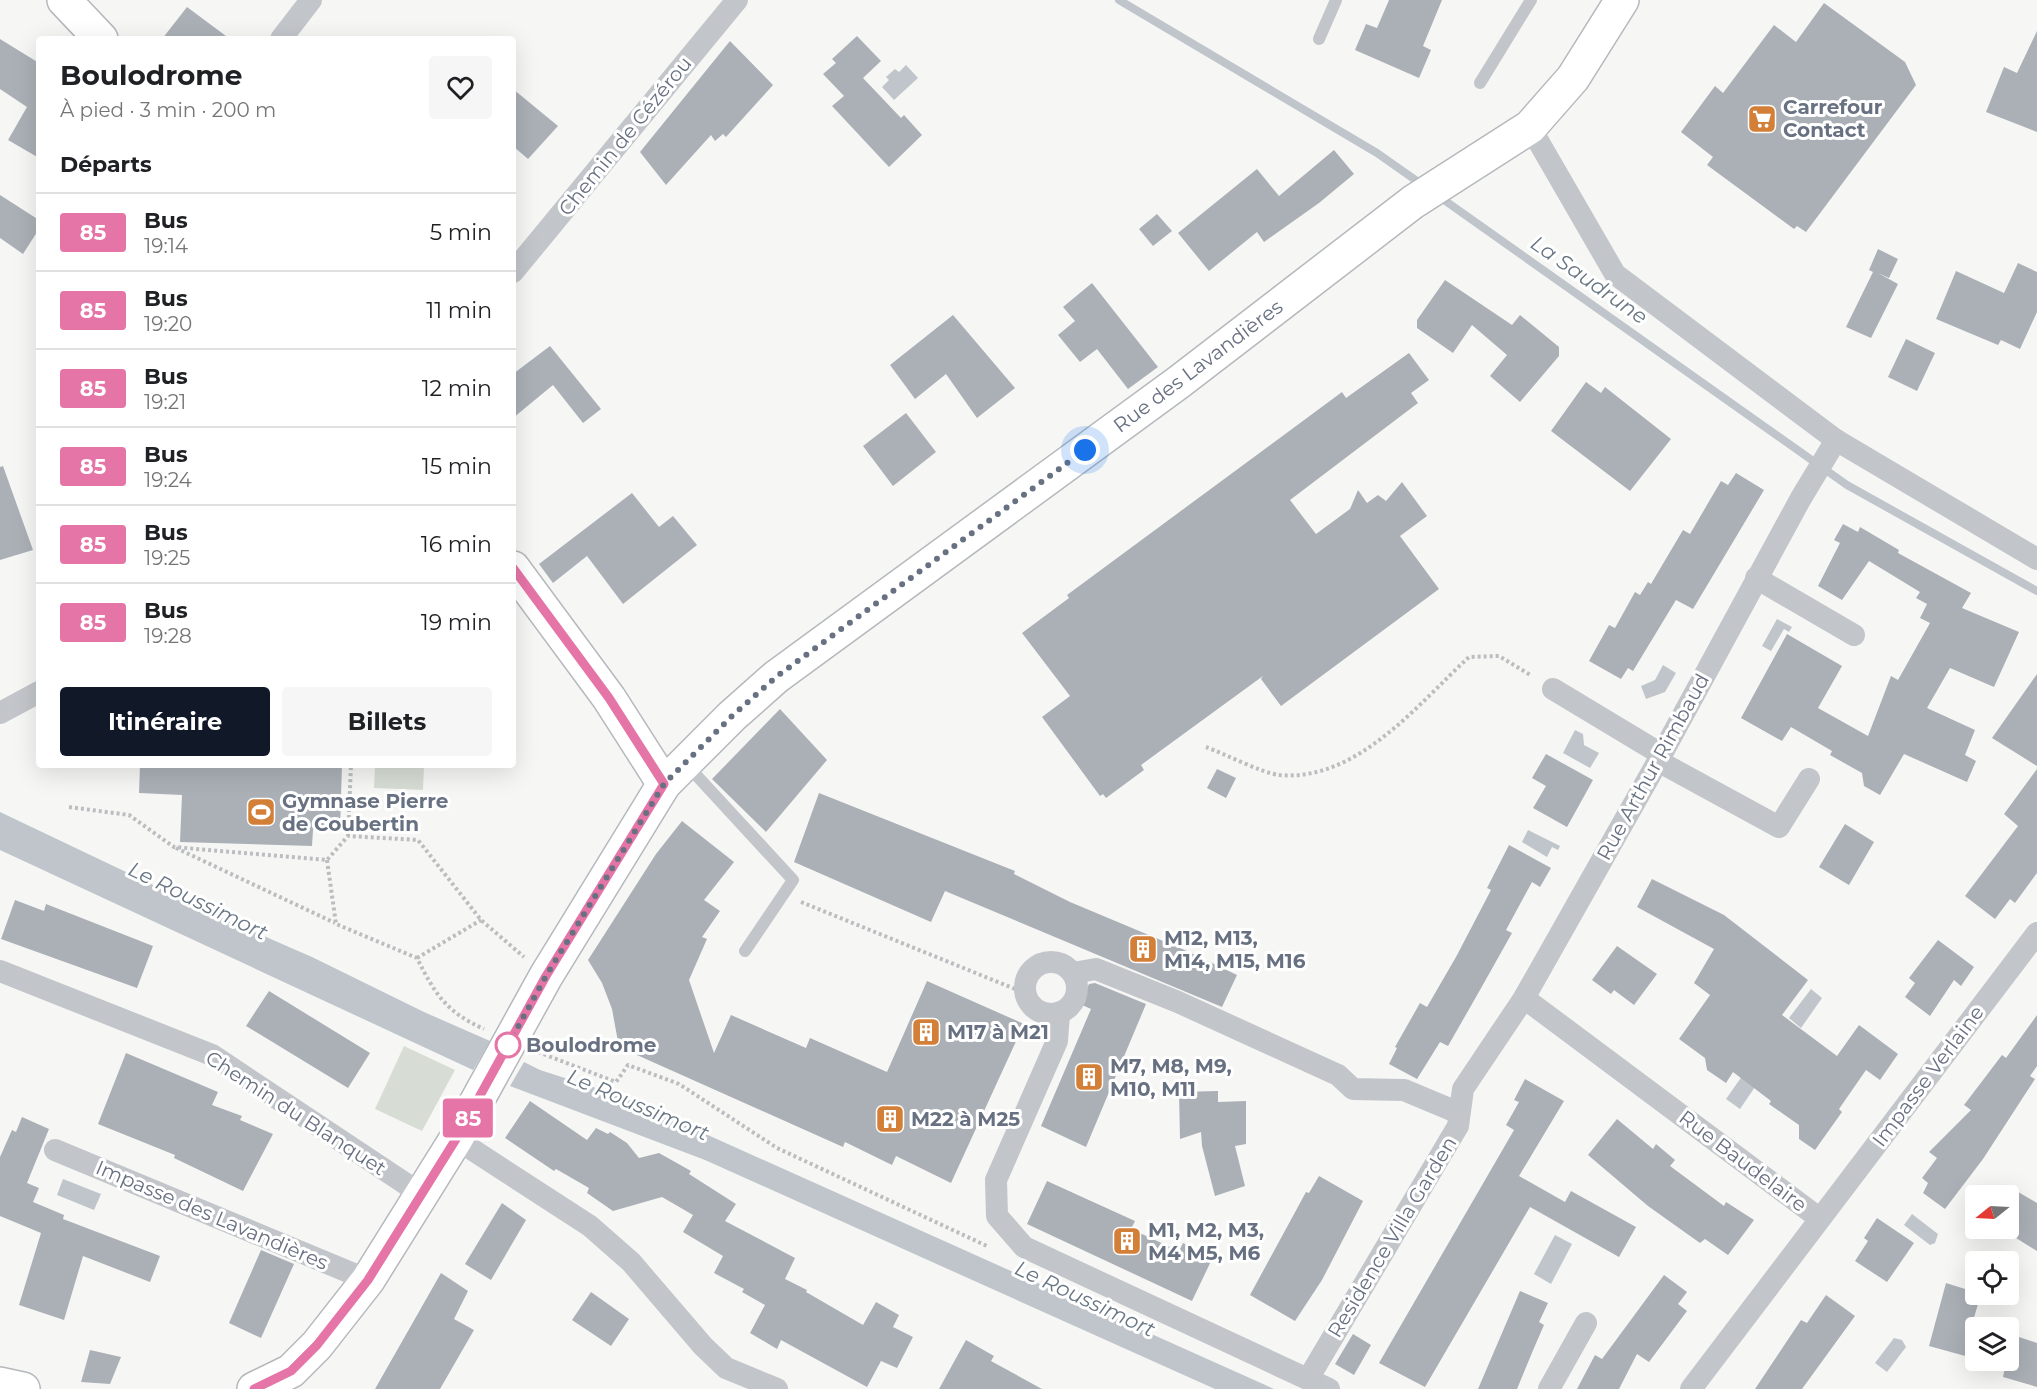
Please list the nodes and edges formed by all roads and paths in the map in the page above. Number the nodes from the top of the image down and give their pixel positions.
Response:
1 (64, 0) edge
2 (311, 0) edge
3 (737, 0) edge
4 (1336, 0) edge
5 (1531, 0) edge
6 (1622, 0) edge
7 (98, 36) edge
8 (283, 36) edge
9 (1319, 39) dead end
10 (1480, 83) dead end
11 (1530, 128) junction
12 (516, 268) edge
13 (1836, 440) junction
14 (2037, 559) edge
15 (516, 572) edge
16 (1756, 578) junction
17 (1854, 635) dead end
18 (1553, 689) joint
19 (36, 694) edge
20 (0, 713) edge
21 (1206, 747) dead end
22 (1660, 757) junction
23 (351, 768) edge
24 (674, 773) junction
25 (1809, 779) dead end
26 (69, 807) dead end
27 (348, 836) junction
28 (174, 847) junction
29 (327, 860) junction
30 (783, 894) junction
31 (481, 920) junction
32 (336, 924) junction
33 (2037, 933) edge
34 (745, 951) dead end
35 (417, 958) junction
36 (528, 961) dead end
37 (0, 971) edge
38 (1073, 972) junction
39 (1025, 993) junction
40 (1524, 998) junction
41 (1059, 1014) junction
42 (511, 1042) junction
43 (1463, 1089) joint
44 (1459, 1113) junction
45 (456, 1139) junction
46 (56, 1150) dead end
47 (421, 1194) junction
48 (1819, 1218) junction
49 (991, 1248) dead end
50 (368, 1280) junction
51 (1586, 1323) dead end
52 (1308, 1379) junction
53 (292, 1380) edge
54 (0, 1384) edge
55 (23, 1389) edge
56 (254, 1389) edge
57 (777, 1389) edge
58 (1329, 1389) edge
59 (1549, 1389) edge
60 (1691, 1389) edge

1 - 7 street
2 - 8 street
3 - 12 street, Chemin de Cézérou
4 - 9 lane
5 - 10 lane
6 - 11 street, Rue des Lavandières
11 - 13 street
11 - 24 street, Rue des Lavandières
13 - 14 street
13 - 16 street, Rue Arthur Rimbaud
15 - 24 street
16 - 17 street
16 - 22 street, Rue Arthur Rimbaud
18 - 21 path
18 - 22 street
19 - 20 street
22 - 25 street
22 - 40 street, Rue Arthur Rimbaud
23 - 27 path
24 - 30 lane
24 - 42 street, Rue des Lavandières
26 - 28 path
27 - 29 path
27 - 31 path
28 - 29 path
28 - 32 path
29 - 32 path
30 - 34 lane
30 - 39 path
31 - 35 path
31 - 36 path
32 - 35 path
33 - 48 street, Impasse Verlaine
35 - 42 path
37 - 47 street, Chemin du Blanquet
38 - 39 street
38 - 41 street
38 - 44 street
39 - 41 street
40 - 43 street, Rue Arthur Rimbaud
40 - 48 street, Rue Baudelaire
41 - 52 street
42 - 45 street, Rue des Lavandières
42 - 49 path
43 - 44 street, Residence Villa Garden
44 - 52 street, Residence Villa Garden
45 - 47 street, Rue des Lavandières
45 - 57 street
46 - 50 street, Impasse des Lavandières
47 - 50 street, Rue des Lavandières
48 - 60 street, Rue Baudelaire
50 - 53 street, Rue des Lavandières
51 - 59 street
52 - 58 street
53 - 56 street, Rue des Lavandières
54 - 55 street

